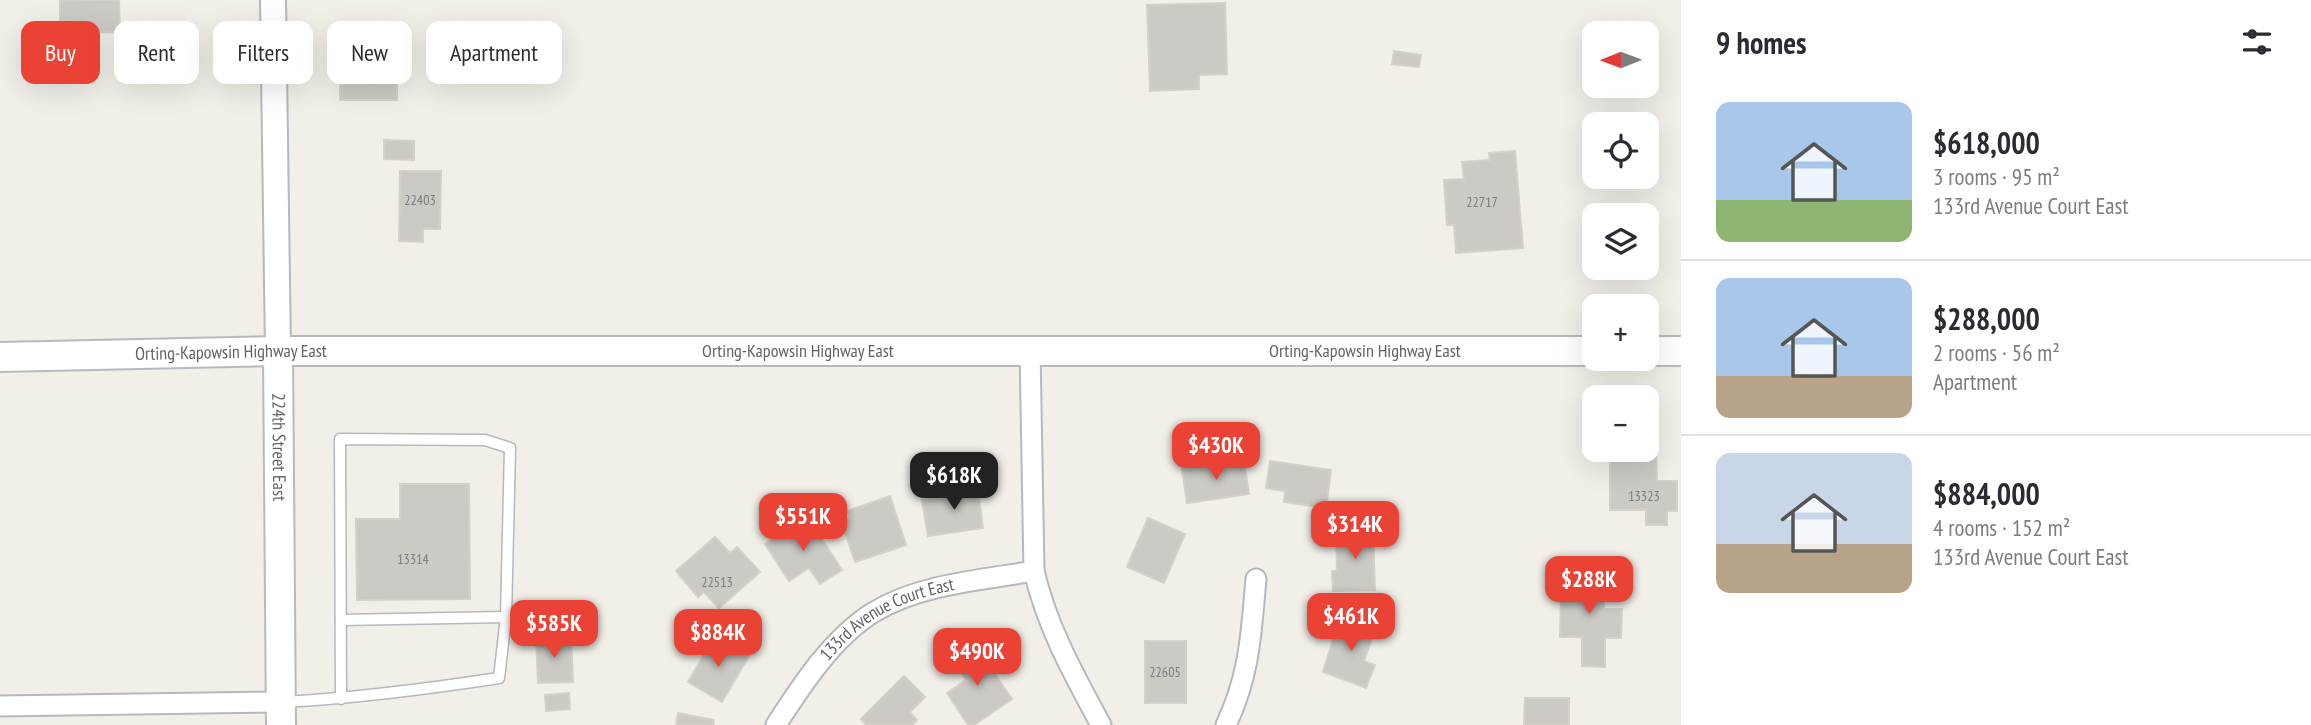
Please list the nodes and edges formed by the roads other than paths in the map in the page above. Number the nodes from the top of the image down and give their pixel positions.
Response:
1 (273, 0) edge
2 (1030, 350) junction
3 (278, 351) junction
4 (1582, 351) edge
5 (1659, 351) edge
6 (1681, 351) edge
7 (0, 357) edge
8 (1034, 571) junction
9 (1256, 579) dead end
10 (506, 617) junction
11 (341, 620) junction
12 (341, 699) junction
13 (0, 706) edge
14 (281, 713) edge
15 (776, 725) edge
16 (1101, 725) edge
17 (1226, 725) edge

1 - 3 street, 224th Street East
2 - 3 main road, Orting-Kapowsin Highway East
2 - 4 main road, Orting-Kapowsin Highway East
2 - 8 street
3 - 7 main road, Orting-Kapowsin Highway East
3 - 14 main road, 224th Street East
5 - 6 main road
8 - 15 street, 133rd Avenue Court East
8 - 16 street
9 - 17 street
10 - 11 lane
10 - 11 lane
10 - 12 lane
11 - 12 lane
12 - 14 lane
13 - 14 street

